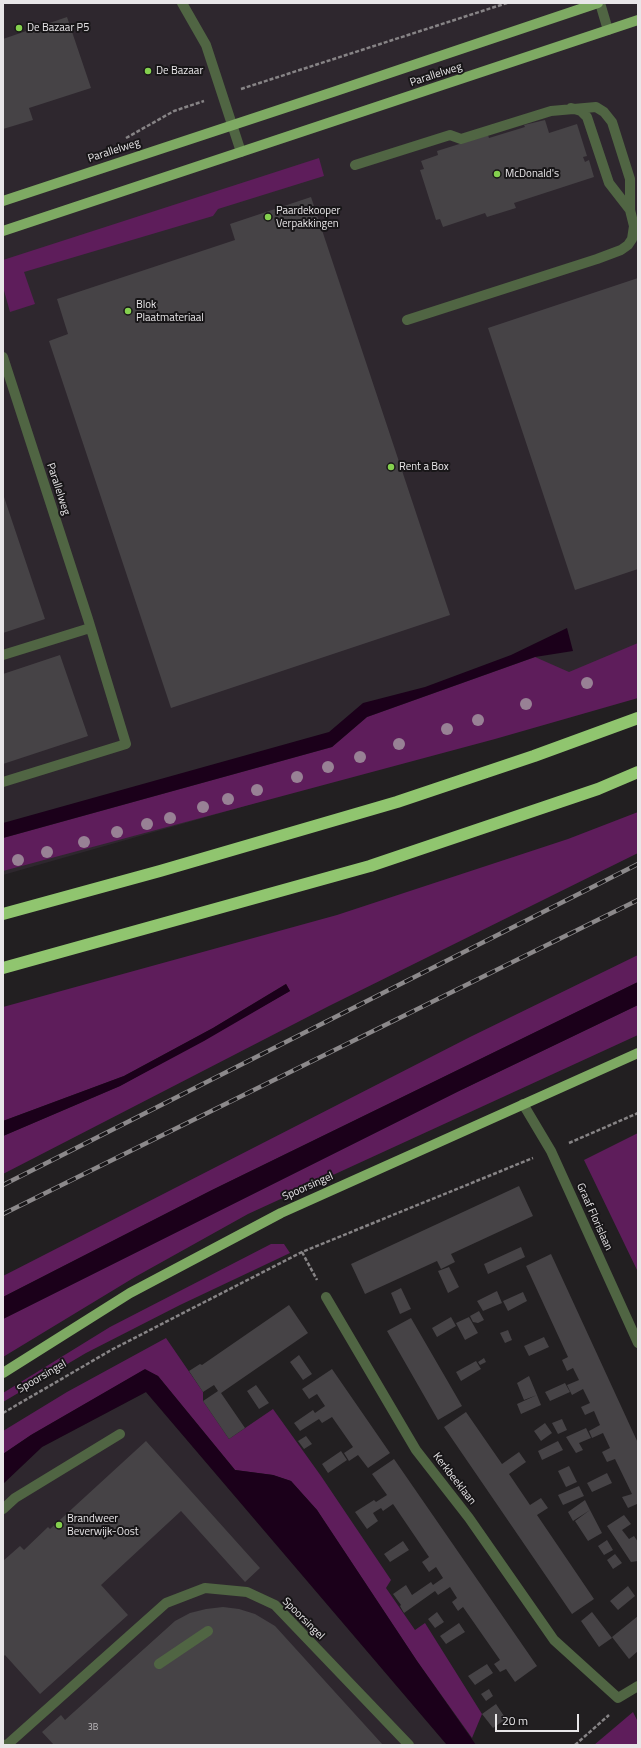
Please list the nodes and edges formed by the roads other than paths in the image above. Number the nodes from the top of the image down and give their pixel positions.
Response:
1 (182, 3) edge
2 (599, 3) edge
3 (638, 20) edge
4 (608, 30) junction
5 (571, 108) junction
6 (232, 125) junction
7 (241, 152) junction
8 (355, 165) dead end
9 (3, 201) edge
10 (630, 210) junction
11 (3, 231) edge
12 (407, 320) dead end
13 (3, 357) edge
14 (90, 628) junction
15 (3, 655) edge
16 (638, 718) edge
17 (638, 772) edge
18 (3, 782) edge
19 (3, 914) edge
20 (3, 968) edge
21 (638, 1053) edge
22 (523, 1104) junction
23 (326, 1297) road end
24 (638, 1343) edge
25 (3, 1372) edge
26 (120, 1434) dead end
27 (3, 1509) edge
28 (208, 1631) dead end
29 (159, 1664) dead end
30 (638, 1686) edge
31 (6, 1743) edge
32 (409, 1745) edge

1 - 6 street
2 - 4 street
2 - 6 main road, Parallelweg
3 - 4 main road, Parallelweg
4 - 7 main road, Parallelweg
5 - 8 street
5 - 10 street
5 - 10 street
6 - 7 street
6 - 9 main road, Parallelweg
7 - 11 main road, Parallelweg
10 - 12 street
13 - 14 street, Parallelweg
14 - 15 street
14 - 18 street, Parallelweg
16 - 19 highway
17 - 20 highway
21 - 22 main road, Spoorsingel
22 - 24 street, Graaf Florislaan
22 - 25 main road, Spoorsingel
23 - 30 street, Kerkbeeklaan
26 - 27 street
28 - 29 street
31 - 32 street, Spoorsingel

